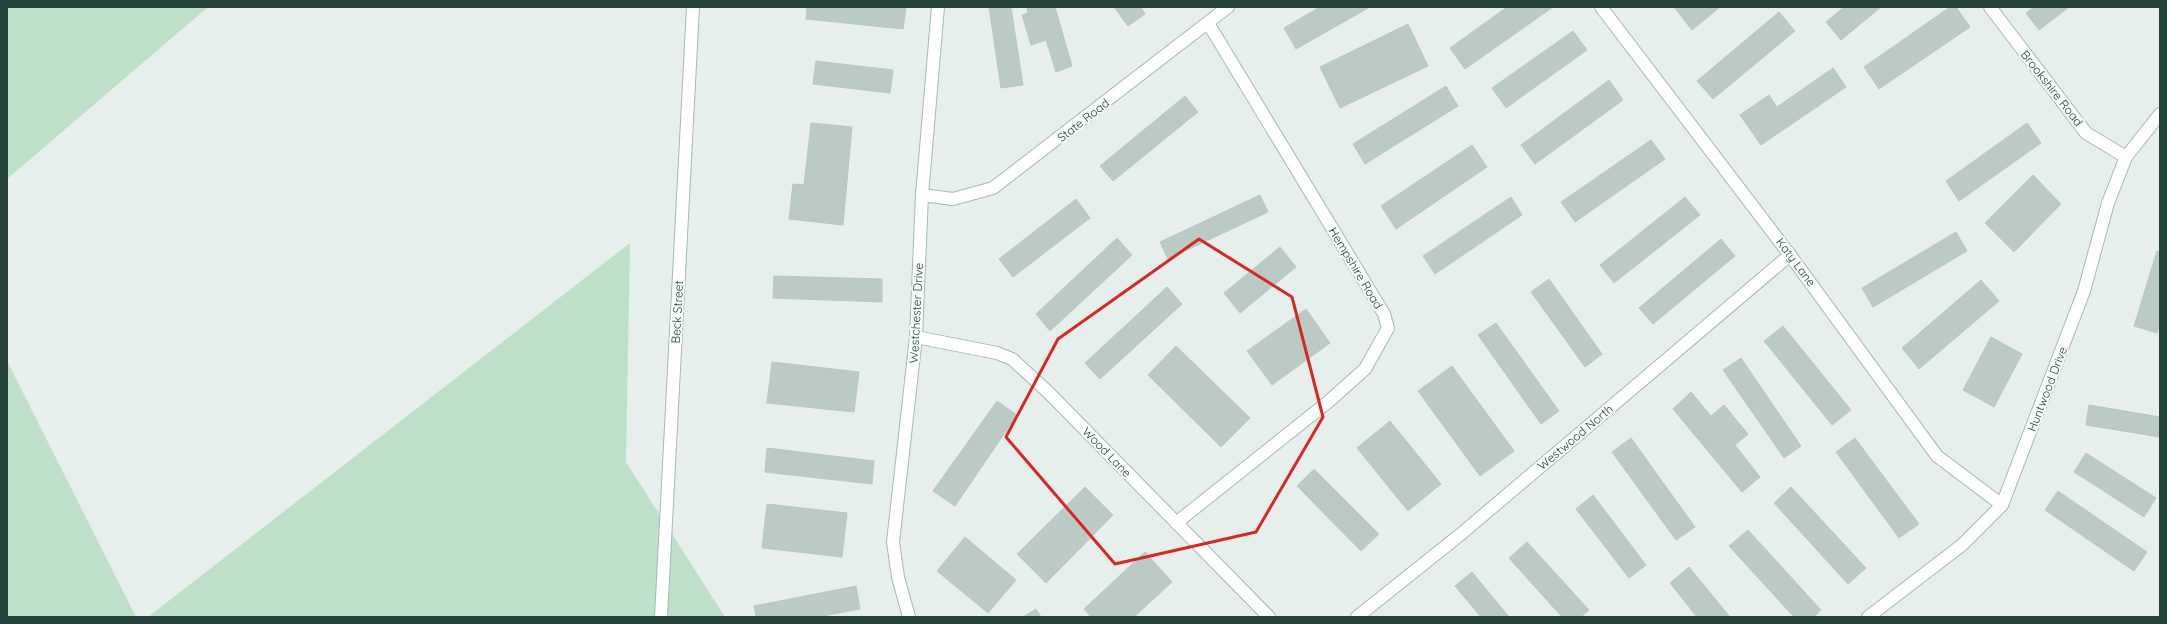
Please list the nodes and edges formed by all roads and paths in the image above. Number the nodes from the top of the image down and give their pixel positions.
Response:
1 (693, 7) edge
2 (938, 7) edge
3 (1228, 7) edge
4 (1601, 7) edge
5 (1990, 7) edge
6 (1208, 23) junction
7 (2160, 114) edge
8 (2126, 157) junction
9 (922, 195) junction
10 (1790, 254) junction
11 (916, 337) junction
12 (2002, 505) junction
13 (1176, 523) junction
14 (661, 617) edge
15 (910, 617) edge
16 (1269, 617) edge
17 (1357, 617) edge
18 (1868, 617) edge

1 - 14 street, Beck Street
2 - 9 street, Westchester Drive
3 - 6 street, State Road
4 - 10 street, Katy Lane
5 - 8 street, Brookshire Road
6 - 9 street, State Road
6 - 13 street, Hempshire Road
7 - 8 street, Huntwood Drive
8 - 12 street, Huntwood Drive
9 - 11 street, Westchester Drive
10 - 12 street, Katy Lane
10 - 17 street, Westwood North
11 - 13 street, Wood Lane
11 - 15 street, Westchester Drive
12 - 18 street, Huntwood Drive
13 - 16 street, Wood Lane

